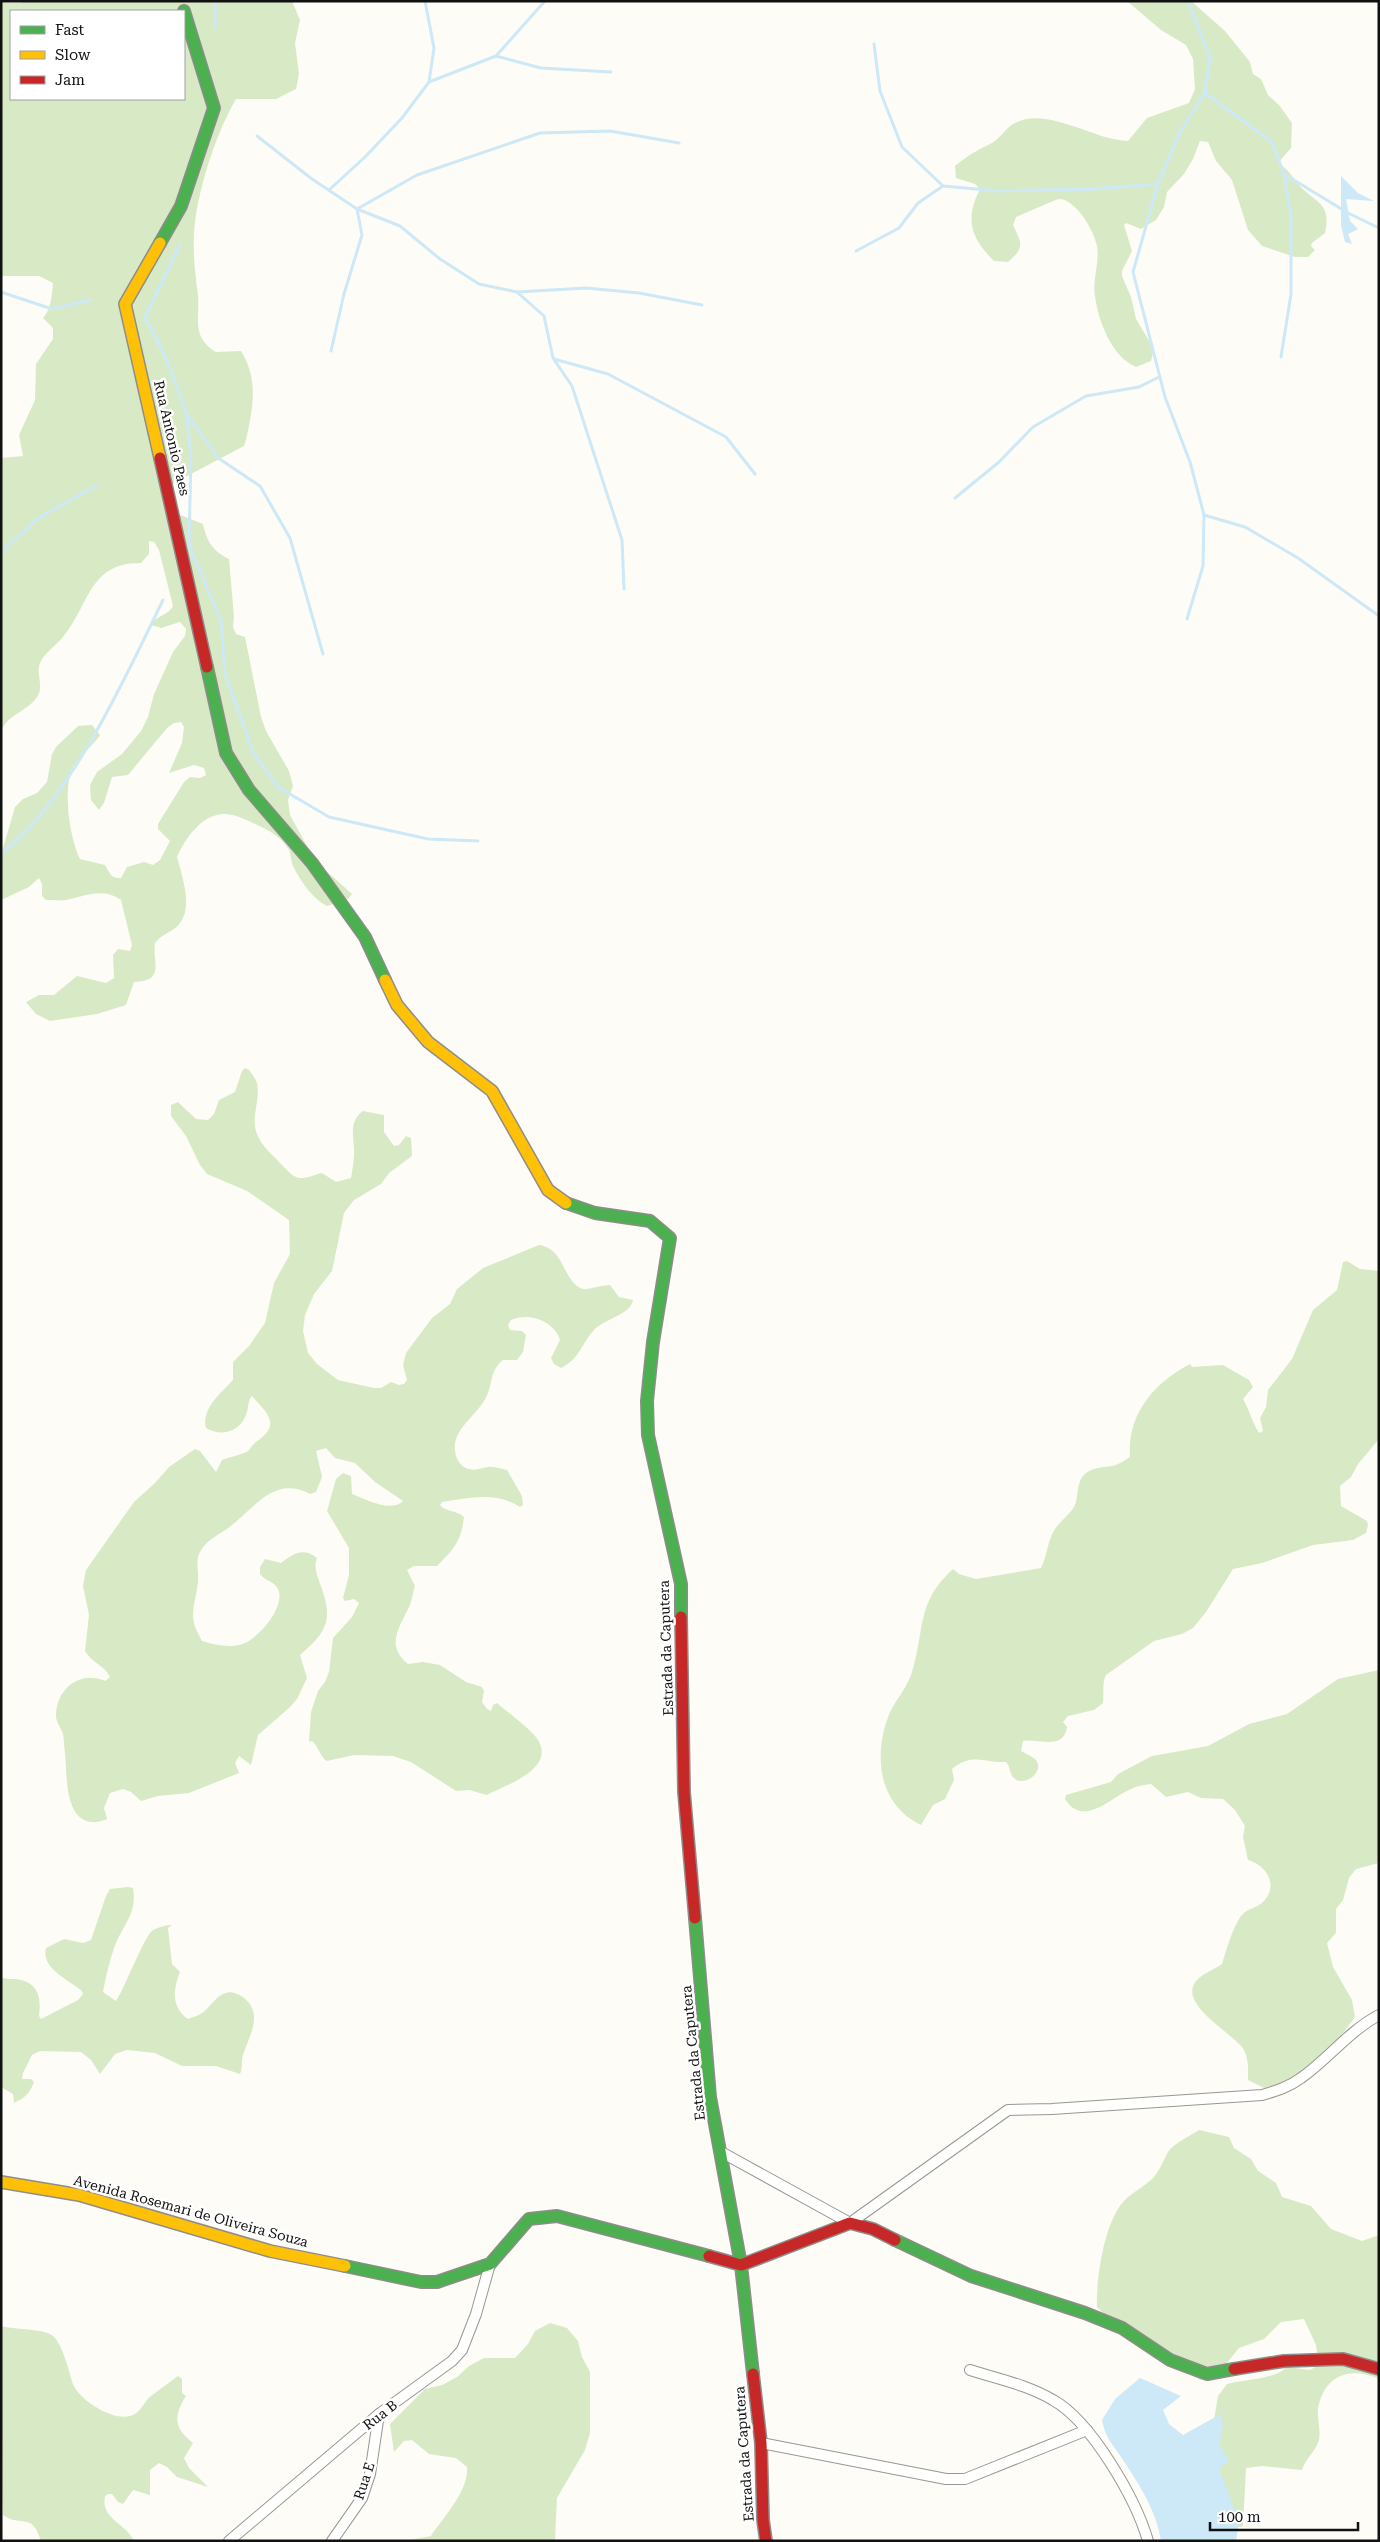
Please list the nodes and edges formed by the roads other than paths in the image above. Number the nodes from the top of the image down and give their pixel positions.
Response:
1 (185, 14) edge
2 (312, 863) joint
3 (1379, 2015) edge
4 (721, 2152) junction
5 (1, 2182) edge
6 (850, 2223) junction
7 (490, 2264) junction
8 (741, 2265) junction
9 (1379, 2369) edge
10 (970, 2370) dead end
11 (379, 2414) junction
12 (1087, 2430) junction
13 (761, 2444) junction
14 (229, 2541) edge
15 (332, 2541) edge
16 (766, 2541) edge
17 (1148, 2541) edge

1 - 2 street, Rua Antonio Paes
2 - 4 street, Estrada da Caputera
3 - 6 street
4 - 6 street
4 - 8 street, Estrada da Caputera
5 - 7 street, Avenida Rosemari de Oliveira Souza
6 - 8 street
6 - 9 street
7 - 8 street
7 - 11 street, Rua B
8 - 13 street, Estrada da Caputera
10 - 12 street
11 - 14 street, Rua B
11 - 15 street, Rua E
12 - 13 street
12 - 17 street
13 - 16 street, Estrada da Caputera

